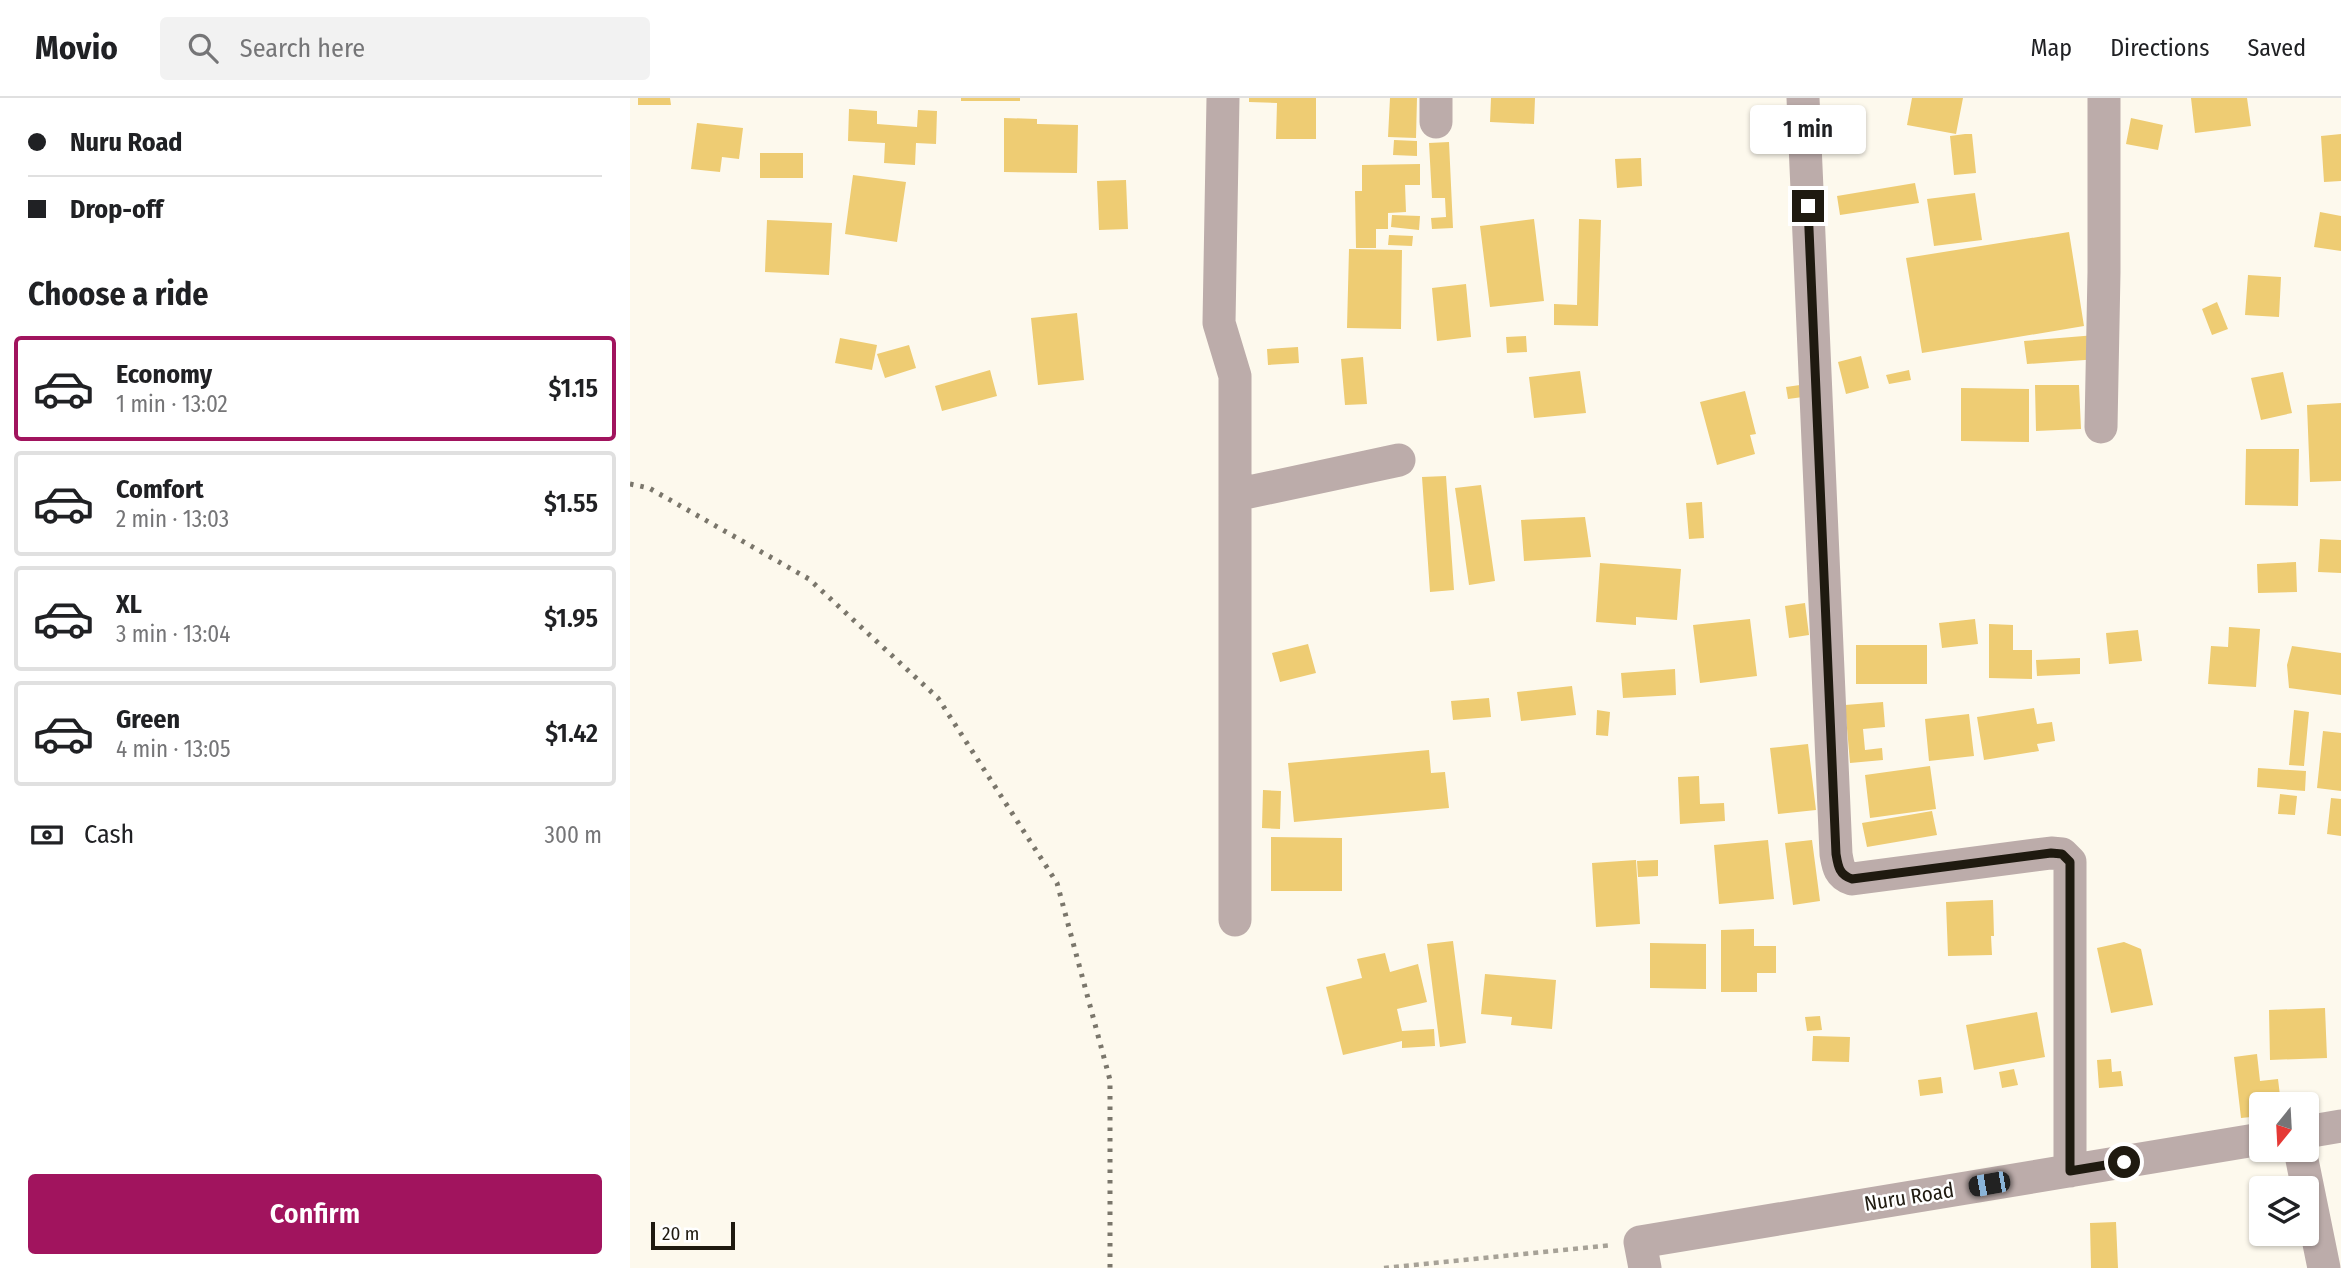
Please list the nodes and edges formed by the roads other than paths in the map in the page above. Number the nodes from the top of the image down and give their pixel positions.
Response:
1 (1223, 98) edge
2 (1803, 98) edge
3 (2104, 98) edge
4 (2101, 428) dead end
5 (1399, 460) dead end
6 (1235, 495) junction
7 (1235, 920) dead end
8 (2341, 1126) edge
9 (2319, 1130) edge
10 (2249, 1141) edge
11 (2302, 1162) edge
12 (2070, 1171) junction
13 (1643, 1255) edge
14 (2324, 1268) edge

1 - 6 street
2 - 12 street
3 - 4 street
5 - 6 street
6 - 7 street
8 - 9 street
10 - 12 street, Nuru Road
11 - 14 street
12 - 13 street, Nuru Road

